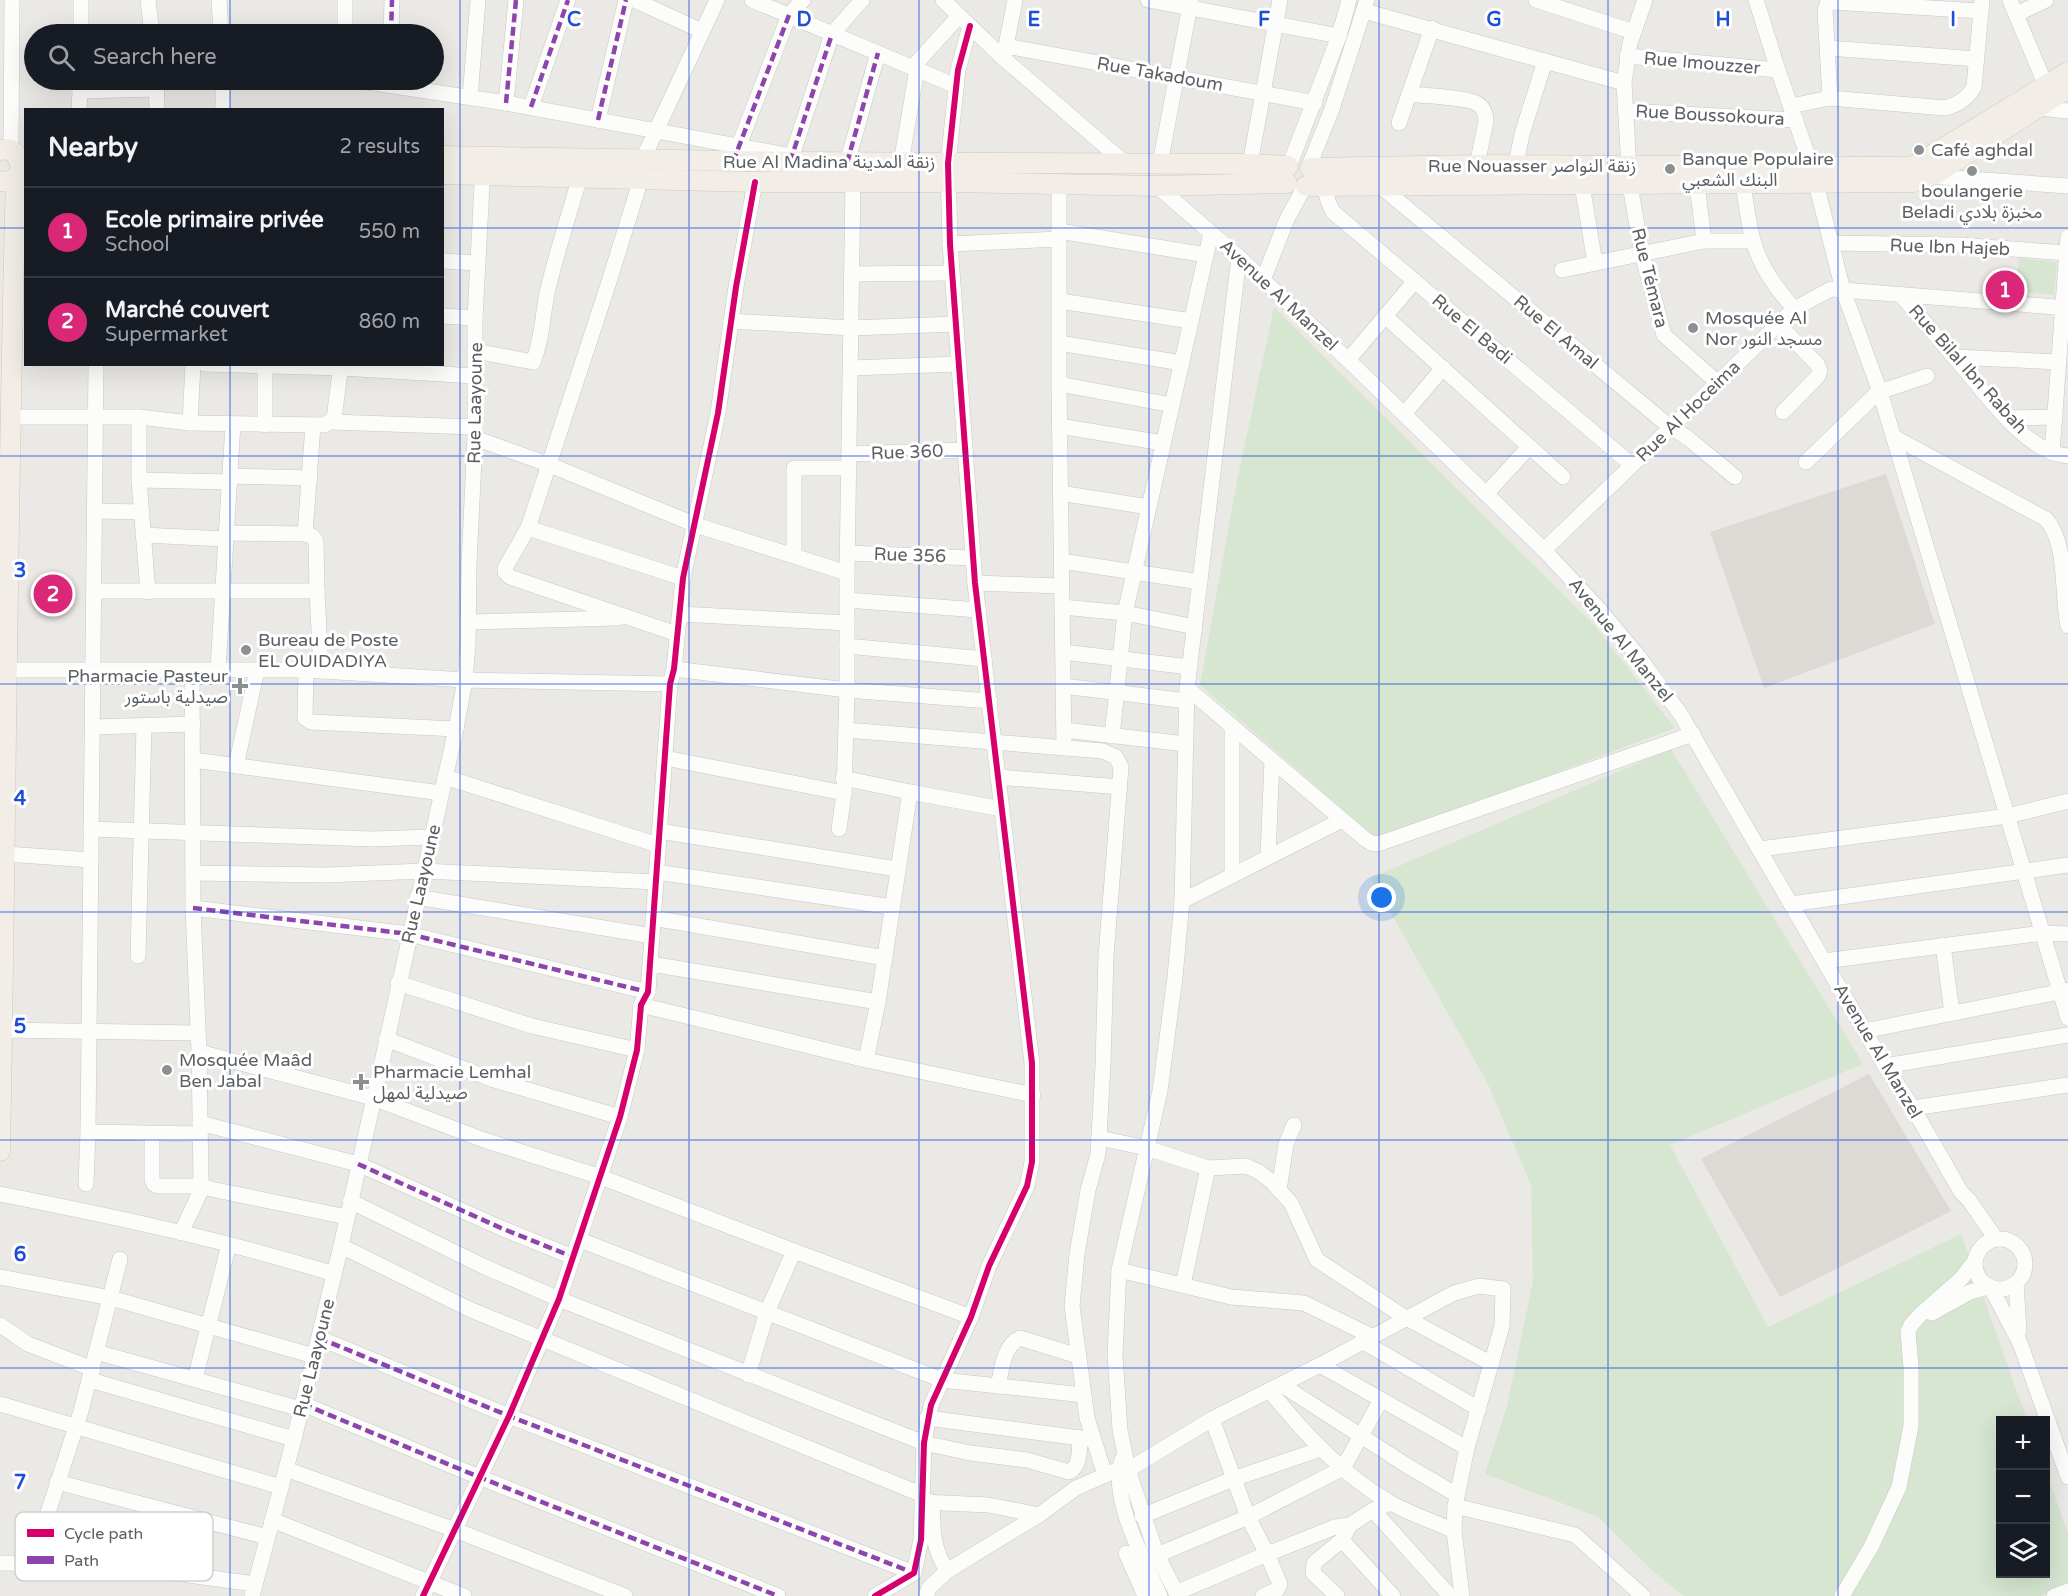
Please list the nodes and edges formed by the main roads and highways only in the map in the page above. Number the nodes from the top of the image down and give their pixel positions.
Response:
1 (2068, 72) edge
2 (2068, 88) edge
3 (13, 151) edge
4 (444, 156) edge
5 (483, 166) junction
6 (642, 170) junction
7 (1923, 171) junction
8 (948, 173) junction
9 (444, 174) edge
10 (1514, 175) junction
11 (1814, 175) junction
12 (15, 176) edge
13 (1629, 176) junction
14 (1301, 177) junction
15 (3, 670) edge
16 (1, 1030) edge
17 (0, 1151) edge

1 - 7 main road
2 - 7 main road, Rue Nouasser زنقة النواصر
3 - 12 main road
4 - 5 main road, Rue Al Madina زنقة المدينة
5 - 6 main road, Rue Al Madina زنقة المدينة
5 - 6 main road, Rue Al Madina زنقة المدينة
5 - 9 main road, Rue Al Madina زنقة المدينة
6 - 8 main road, Rue Al Madina زنقة المدينة
6 - 8 main road, Rue Al Madina زنقة المدينة
7 - 11 main road, Rue Nouasser زنقة النواصر
8 - 14 main road, Rue Al Madina زنقة المدينة
8 - 14 main road, Rue Al Madina زنقة المدينة
10 - 13 main road, Rue Nouasser زنقة النواصر
10 - 13 main road, Rue Nouasser زنقة النواصر
10 - 14 main road, Rue Nouasser زنقة النواصر
10 - 14 main road, Rue Nouasser زنقة النواصر
11 - 13 main road, Rue Nouasser زنقة النواصر
11 - 13 main road, Rue Nouasser زنقة النواصر
12 - 15 main road
15 - 16 main road
16 - 17 main road

